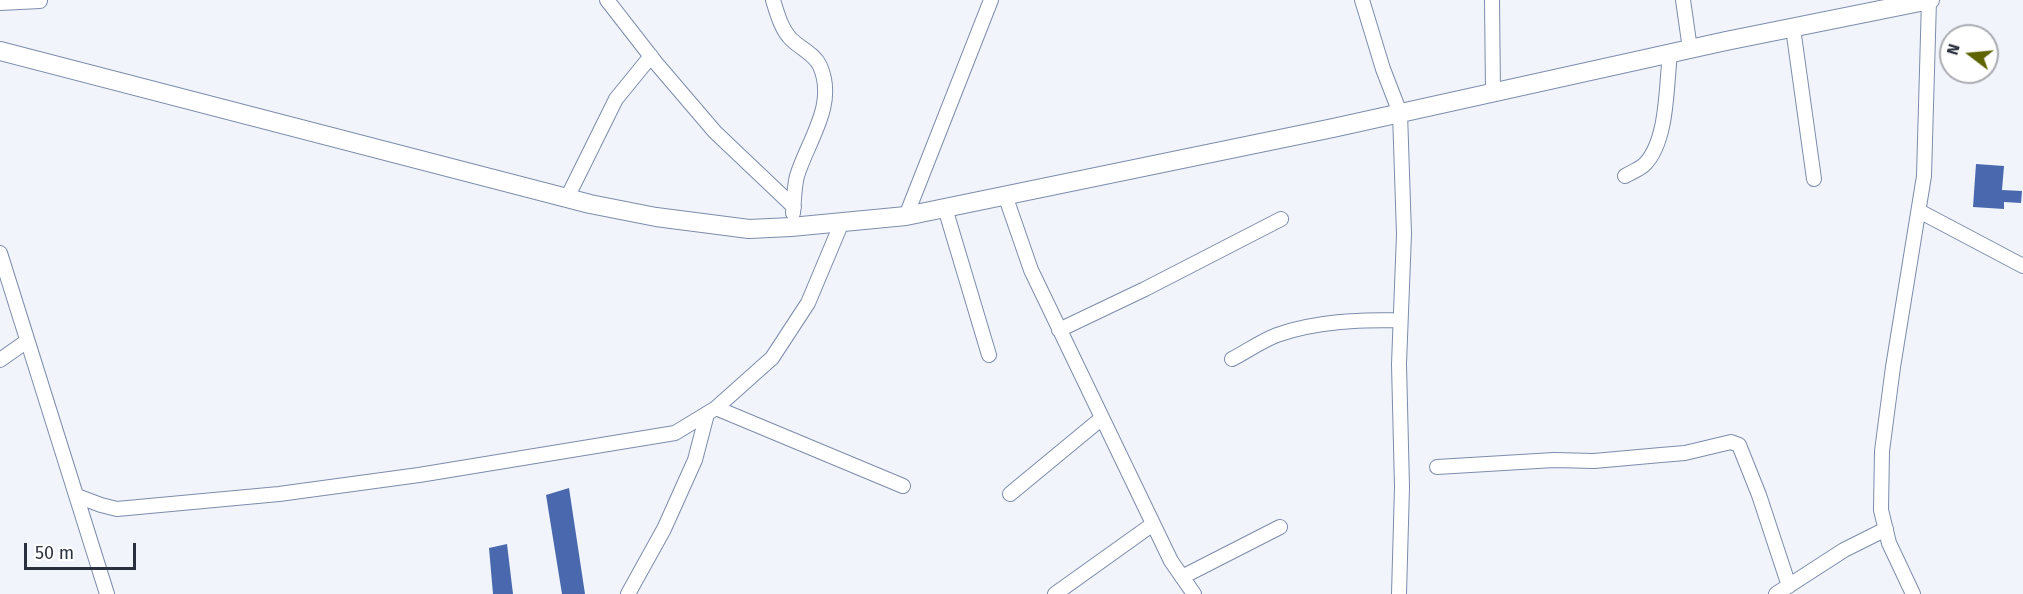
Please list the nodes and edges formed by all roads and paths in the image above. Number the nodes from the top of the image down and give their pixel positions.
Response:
1 (607, 0) edge
2 (773, 0) edge
3 (991, 0) edge
4 (1362, 0) edge
5 (1492, 0) edge
6 (1683, 0) edge
7 (1930, 0) edge
8 (40, 1) edge
9 (0, 3) edge
10 (1793, 28) junction
11 (1690, 49) junction
12 (0, 51) edge
13 (1670, 54) junction
14 (651, 56) junction
15 (1493, 93) junction
16 (1400, 113) junction
17 (1625, 176) dead end
18 (1814, 179) dead end
19 (1005, 195) junction
20 (567, 198) junction
21 (794, 207) junction
22 (945, 207) junction
23 (1919, 211) junction
24 (906, 216) junction
25 (1281, 219) dead end
26 (842, 222) junction
27 (791, 227) junction
28 (0, 253) edge
29 (2023, 266) edge
30 (1400, 320) junction
31 (1059, 330) junction
32 (27, 341) junction
33 (989, 355) dead end
34 (1232, 359) dead end
35 (0, 360) edge
36 (712, 411) junction
37 (1102, 418) junction
38 (1437, 467) dead end
39 (903, 486) dead end
40 (1010, 494) dead end
41 (77, 496) junction
42 (1153, 524) junction
43 (1280, 527) dead end
44 (1886, 529) junction
45 (1182, 577) junction
46 (1789, 586) junction
47 (1190, 592) edge
48 (107, 594) edge
49 (628, 594) edge
50 (1055, 594) edge
51 (1399, 594) edge
52 (1776, 594) edge
53 (1913, 594) edge

1 - 14 street
2 - 21 street
3 - 24 street
4 - 16 street
5 - 15 street
6 - 11 street
7 - 10 main road
7 - 23 street
8 - 9 street
10 - 11 main road
10 - 18 street
11 - 13 main road
12 - 20 main road
13 - 15 main road
13 - 17 street
14 - 20 street
14 - 21 street
15 - 16 main road
16 - 19 main road
16 - 30 street
19 - 22 main road
19 - 31 street
20 - 27 main road
21 - 27 street
22 - 24 main road
22 - 33 street
23 - 29 street
23 - 44 street
24 - 26 main road
25 - 31 street
26 - 27 main road
26 - 36 street
28 - 32 street
30 - 34 street
30 - 51 street
31 - 37 street
32 - 35 street
32 - 41 street
36 - 39 street
36 - 41 street
36 - 49 street
37 - 40 street
37 - 42 street
38 - 46 street
41 - 48 street
42 - 45 street
42 - 50 street
43 - 45 street
44 - 46 street
44 - 53 street
45 - 47 street
46 - 52 street

